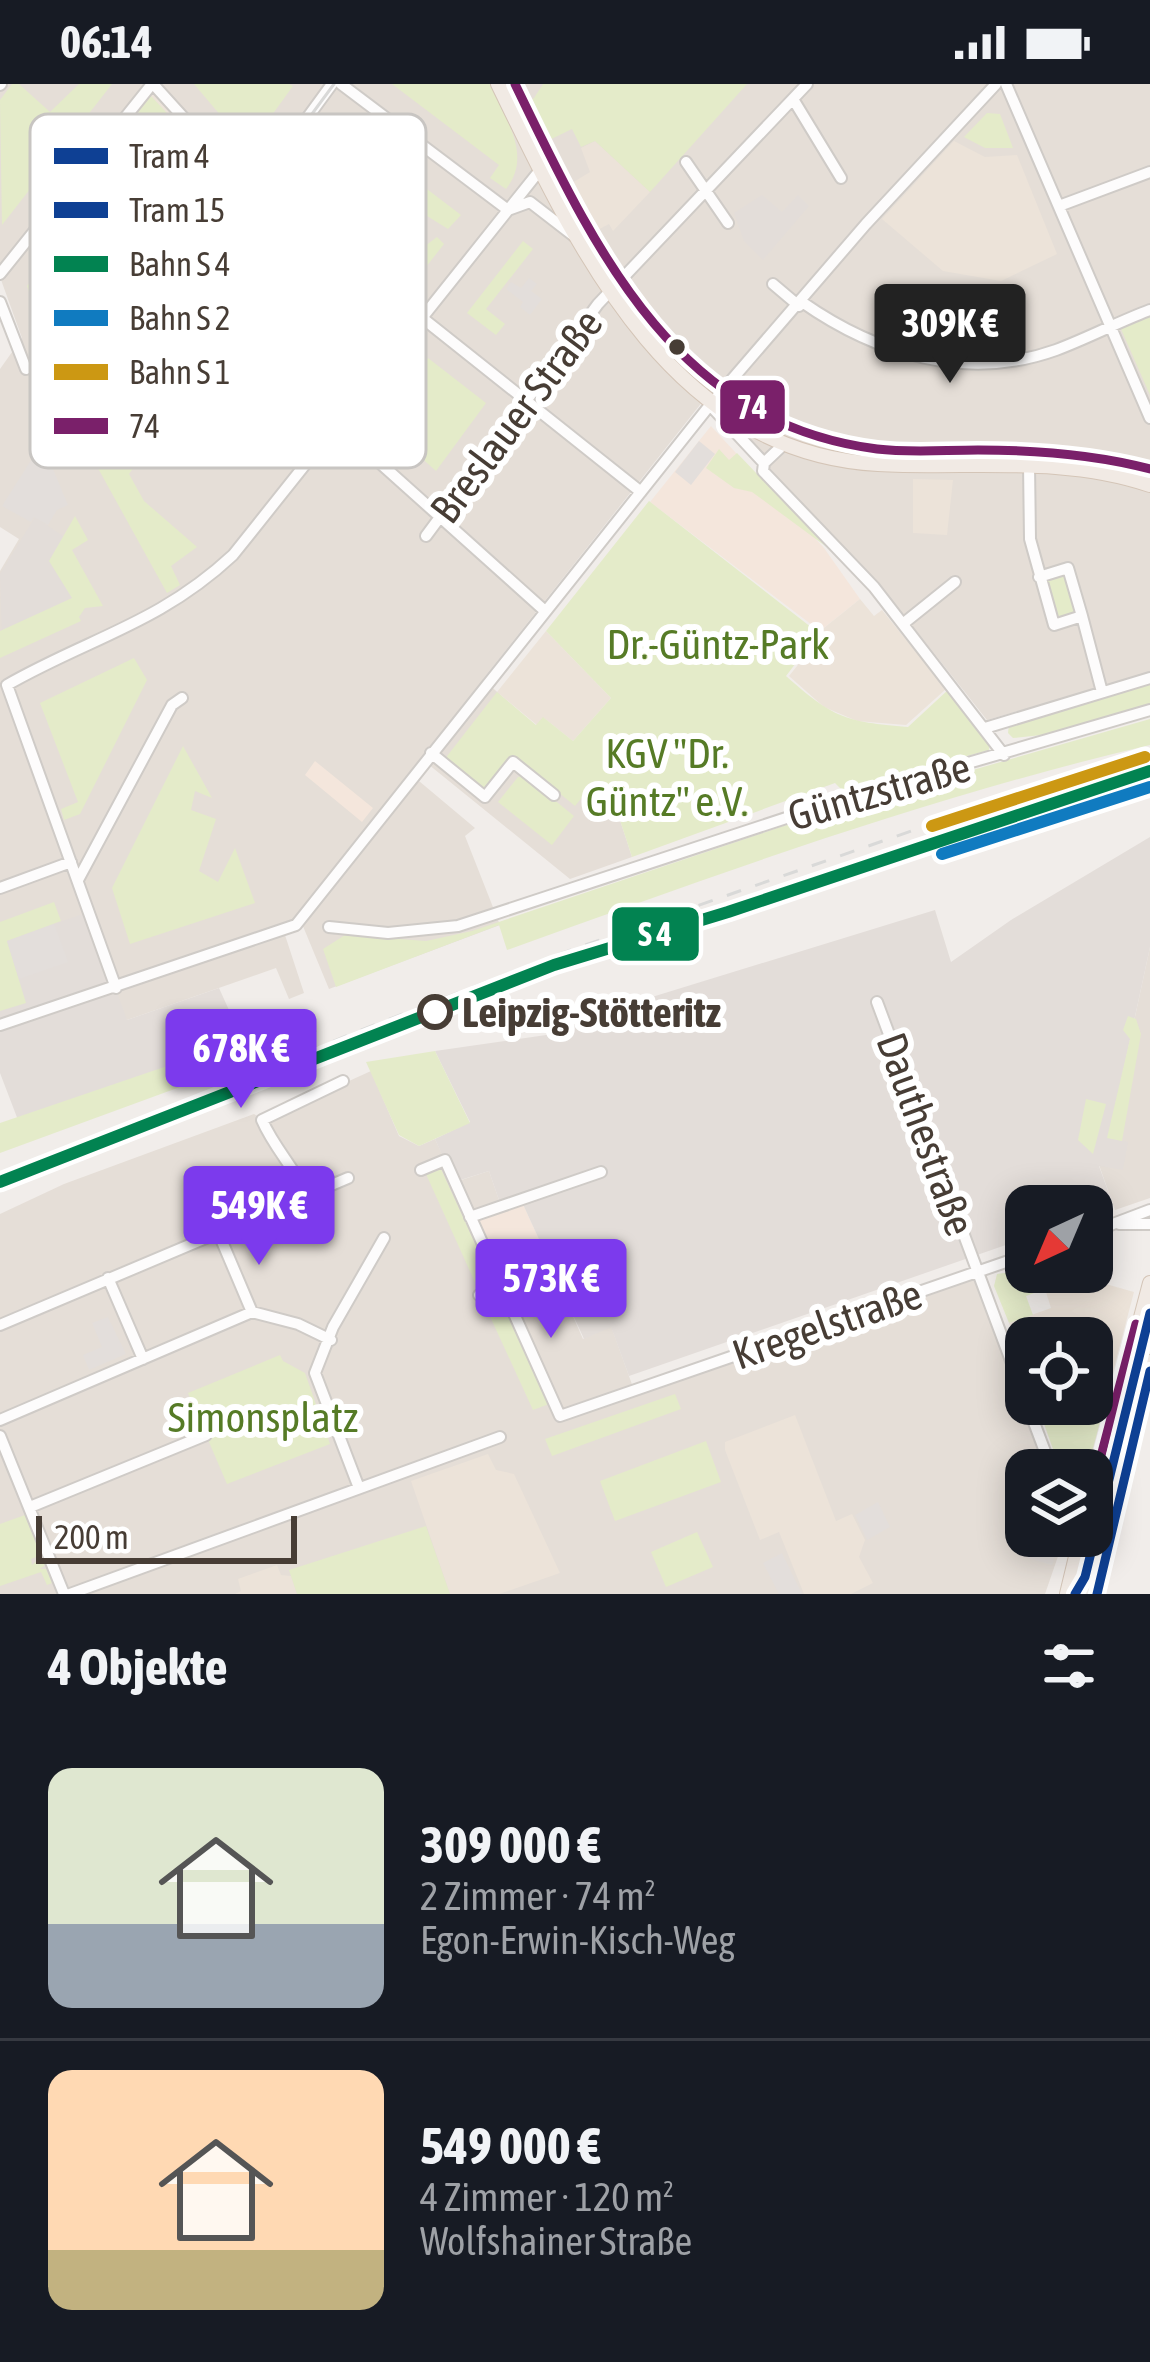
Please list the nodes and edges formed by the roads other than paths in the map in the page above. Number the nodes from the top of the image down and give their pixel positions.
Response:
1 (152, 84) edge
2 (332, 84) edge
3 (341, 84) edge
4 (498, 84) edge
5 (807, 84) edge
6 (996, 84) edge
7 (1006, 84) edge
8 (793, 99) junction
9 (128, 114) edge
10 (180, 114) edge
11 (310, 114) edge
12 (381, 114) edge
13 (426, 148) edge
14 (686, 162) dead end
15 (540, 170) junction
16 (1150, 172) edge
17 (841, 178) dead end
18 (705, 190) junction
19 (1059, 206) junction
20 (508, 210) junction
21 (728, 223) dead end
22 (574, 236) junction
23 (30, 237) edge
24 (0, 274) edge
25 (773, 284) dead end
26 (610, 292) junction
27 (0, 302) edge
28 (800, 304) junction
29 (1150, 310) edge
30 (426, 314) edge
31 (426, 322) edge
32 (1110, 326) junction
33 (26, 370) dead end
34 (525, 400) junction
35 (710, 405) junction
36 (1150, 418) edge
37 (783, 445) junction
38 (764, 463) junction
39 (1029, 465) junction
40 (303, 468) edge
41 (384, 468) edge
42 (1149, 482) edge
43 (641, 493) junction
44 (440, 518) junction
45 (426, 536) dead end
46 (1039, 577) junction
47 (955, 582) dead end
48 (545, 611) junction
49 (1082, 616) junction
50 (904, 623) junction
51 (1150, 678) edge
52 (1102, 692) junction
53 (182, 698) dead end
54 (1150, 710) edge
55 (985, 728) junction
56 (431, 753) junction
57 (1004, 755) junction
58 (554, 795) dead end
59 (71, 862) junction
60 (78, 880) junction
61 (0, 888) edge
62 (329, 927) dead end
63 (116, 988) junction
64 (877, 1001) dead end
65 (0, 1025) edge
66 (344, 1081) dead end
67 (421, 1170) dead end
68 (601, 1172) dead end
69 (348, 1178) dead end
70 (307, 1195) junction
71 (1150, 1210) edge
72 (470, 1217) junction
73 (1116, 1224) junction
74 (1150, 1224) edge
75 (1113, 1225) edge
76 (218, 1232) junction
77 (383, 1238) dead end
78 (1005, 1263) edge
79 (978, 1273) junction
80 (107, 1278) junction
81 (1150, 1283) edge
82 (500, 1286) junction
83 (479, 1295) dead end
84 (252, 1312) junction
85 (0, 1325) edge
86 (331, 1340) junction
87 (1005, 1344) edge
88 (143, 1359) junction
89 (1150, 1362) edge
90 (0, 1420) edge
91 (206, 1435) dead end
92 (0, 1436) edge
93 (500, 1437) dead end
94 (1107, 1449) edge
95 (359, 1488) junction
96 (30, 1507) junction
97 (1076, 1557) edge
98 (1100, 1590) edge
99 (73, 1593) edge
100 (1067, 1594) edge

1 - 9 street
1 - 10 street
2 - 11 street
3 - 12 street
4 - 15 main road
5 - 8 street, Breslauer Straße
6 - 28 street
7 - 19 street
8 - 17 street
8 - 18 street, Breslauer Straße
13 - 20 street
14 - 18 street
15 - 20 street
15 - 22 main road
16 - 19 street
18 - 21 street
18 - 26 street, Breslauer Straße
19 - 32 street
20 - 22 street
20 - 30 street
22 - 26 main road
23 - 24 street
25 - 28 street
26 - 34 street, Breslauer Straße
26 - 35 main road
27 - 33 street
28 - 32 street
28 - 35 street
29 - 32 street
31 - 34 street
32 - 36 street
34 - 43 street
34 - 44 street, Breslauer Straße
35 - 37 main road
35 - 38 street
35 - 43 street
37 - 38 street
37 - 39 main road
38 - 50 street
39 - 42 main road
39 - 46 street
40 - 59 street
41 - 44 street
43 - 48 street
44 - 45 street, Breslauer Straße
44 - 48 street
46 - 49 street
46 - 49 street
47 - 50 street
48 - 56 street
49 - 52 street
50 - 55 street
51 - 52 street, Güntzstraße
52 - 55 street, Güntzstraße
53 - 60 street
54 - 57 street, Güntzstraße
55 - 57 street
56 - 58 street
56 - 63 street
57 - 62 street, Güntzstraße
59 - 60 street
59 - 61 street
60 - 63 street
63 - 65 street
64 - 79 street, Dauthestraße
66 - 70 street
67 - 72 street
68 - 72 street
69 - 70 street
70 - 76 street
71 - 73 street
72 - 82 street
73 - 74 street
73 - 75 street
76 - 80 street
76 - 84 street
77 - 86 street
78 - 79 street, Kregelstraße
79 - 82 street, Kregelstraße
79 - 87 street, Dauthestraße
80 - 85 street
80 - 88 street
81 - 94 main road
82 - 83 street
84 - 86 street
84 - 88 street
86 - 95 street
88 - 90 street
89 - 98 main road
91 - 96 street
92 - 96 street
93 - 95 street
95 - 99 street
96 - 99 street
97 - 100 main road

